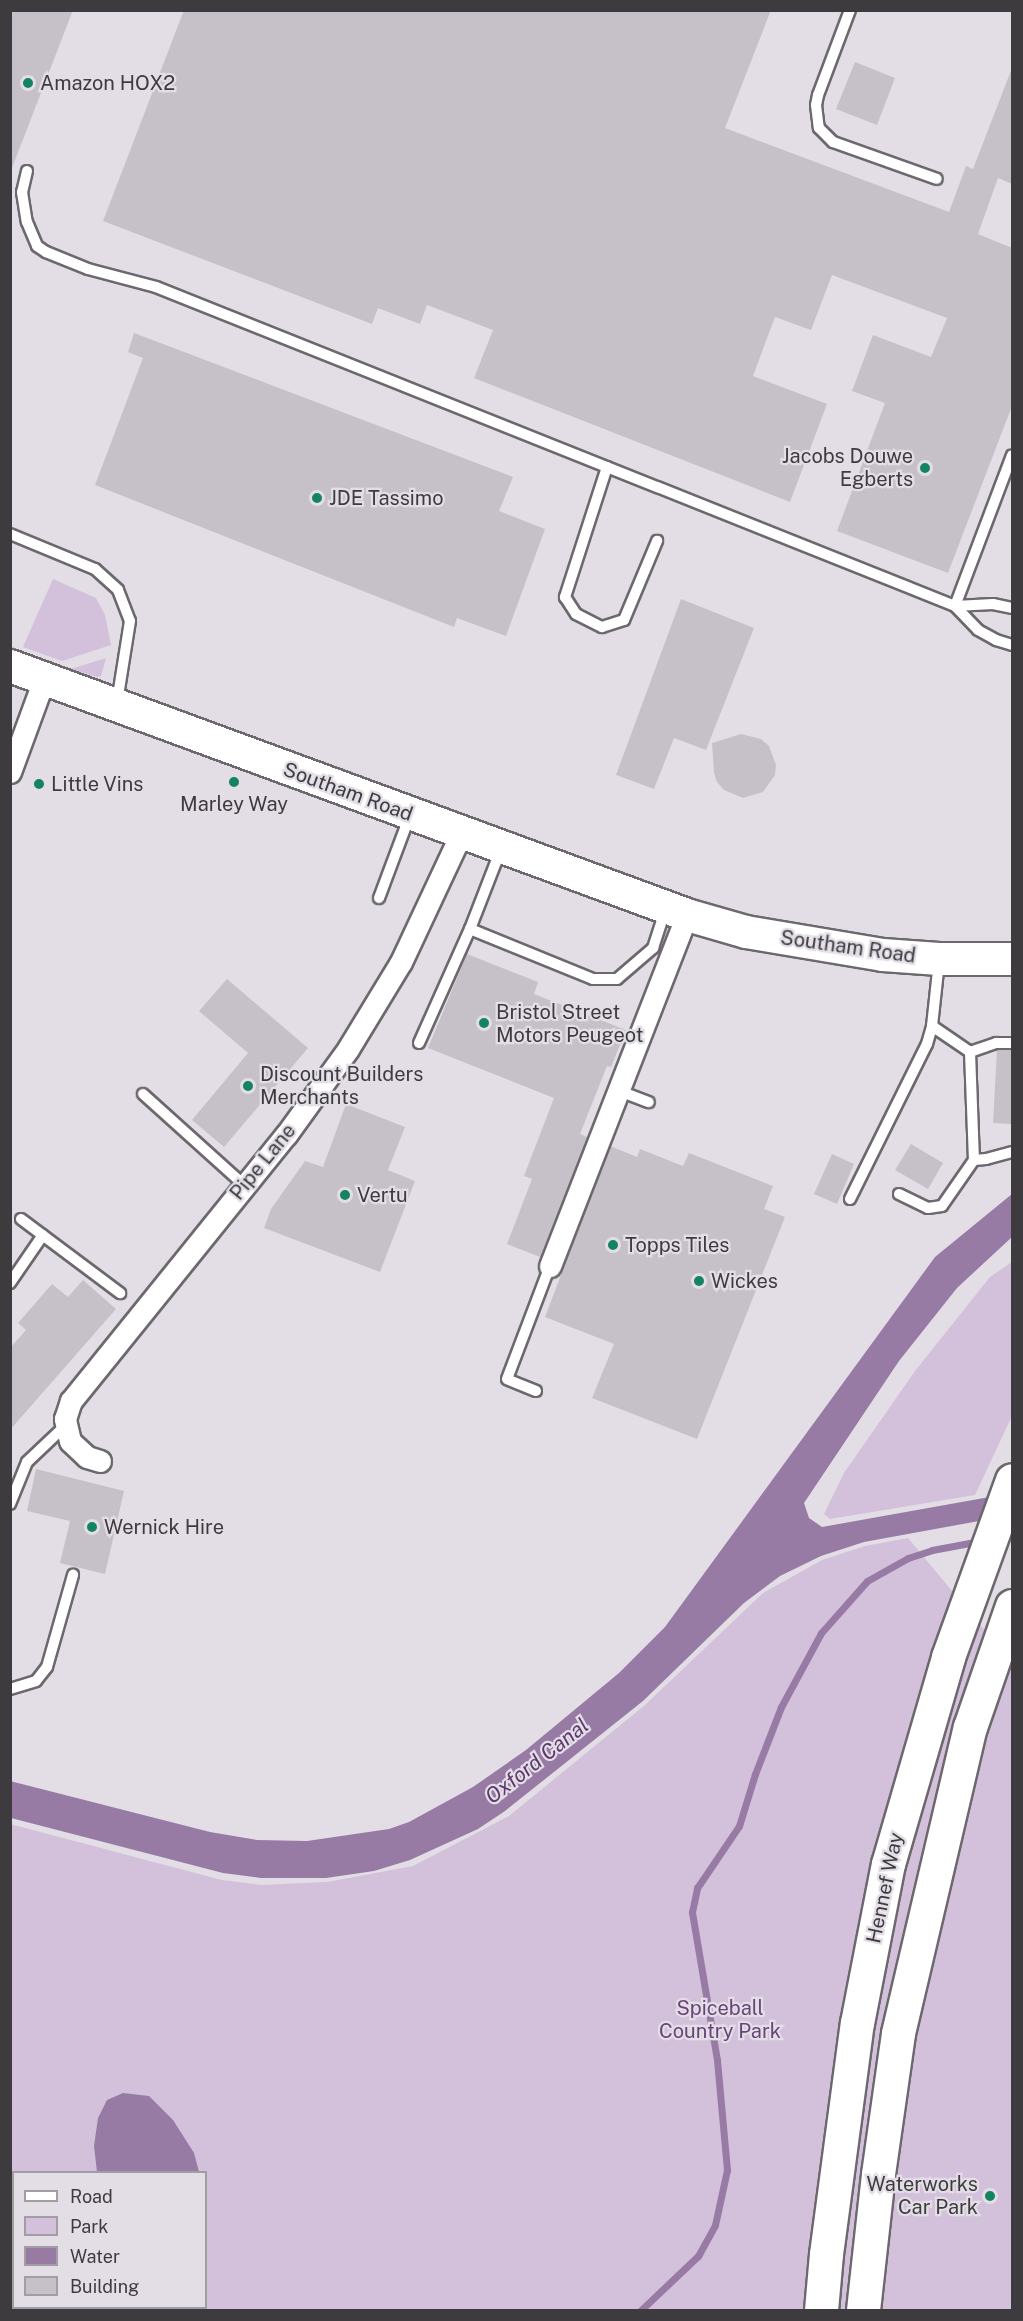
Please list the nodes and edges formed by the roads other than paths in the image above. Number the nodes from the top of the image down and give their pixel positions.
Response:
1 (850, 10) edge
2 (27, 171) dead end
3 (937, 179) dead end
4 (1012, 455) edge
5 (607, 467) junction
6 (10, 534) edge
7 (657, 541) dead end
8 (955, 606) junction
9 (1012, 608) edge
10 (1012, 645) edge
11 (10, 666) edge
12 (44, 679) junction
13 (116, 705) junction
14 (10, 772) edge
15 (410, 815) junction
16 (461, 834) junction
17 (501, 849) junction
18 (379, 898) dead end
19 (676, 911) junction
20 (470, 929) junction
21 (939, 959) junction
22 (1012, 959) edge
23 (932, 1026) junction
24 (1012, 1042) edge
25 (419, 1043) dead end
26 (970, 1052) junction
27 (616, 1090) junction
28 (143, 1094) dead end
29 (649, 1102) dead end
30 (1012, 1152) edge
31 (974, 1160) junction
32 (244, 1185) junction
33 (899, 1194) dead end
34 (850, 1199) dead end
35 (21, 1219) dead end
36 (43, 1235) junction
37 (550, 1266) joint
38 (10, 1283) edge
39 (120, 1293) dead end
40 (536, 1391) dead end
41 (66, 1425) junction
42 (100, 1461) dead end
43 (1012, 1480) edge
44 (10, 1504) edge
45 (73, 1575) dead end
46 (1012, 1606) edge
47 (10, 1689) edge
48 (821, 2310) edge
49 (862, 2310) edge

1 - 3 lane
2 - 5 lane
4 - 8 lane
5 - 7 lane
5 - 8 lane
6 - 13 lane
8 - 9 lane
8 - 10 lane
11 - 12 main road, Southam Road
12 - 13 main road, Southam Road
12 - 14 street
13 - 15 main road, Southam Road
15 - 16 main road, Southam Road
15 - 18 lane
16 - 17 main road, Southam Road
16 - 32 street, Pipe Lane
17 - 19 main road, Southam Road
17 - 20 lane
19 - 20 lane
19 - 21 main road, Southam Road
19 - 27 street
20 - 25 lane
21 - 22 main road, Southam Road
21 - 23 lane
23 - 26 lane
23 - 34 lane
24 - 26 lane
26 - 31 lane
27 - 29 lane
27 - 37 street
28 - 32 lane
30 - 31 lane
31 - 33 lane
32 - 41 street, Pipe Lane
35 - 36 lane
36 - 38 lane
36 - 39 lane
37 - 40 lane
41 - 42 street
41 - 44 lane
43 - 48 highway, Hennef Way
45 - 47 lane
46 - 49 highway

